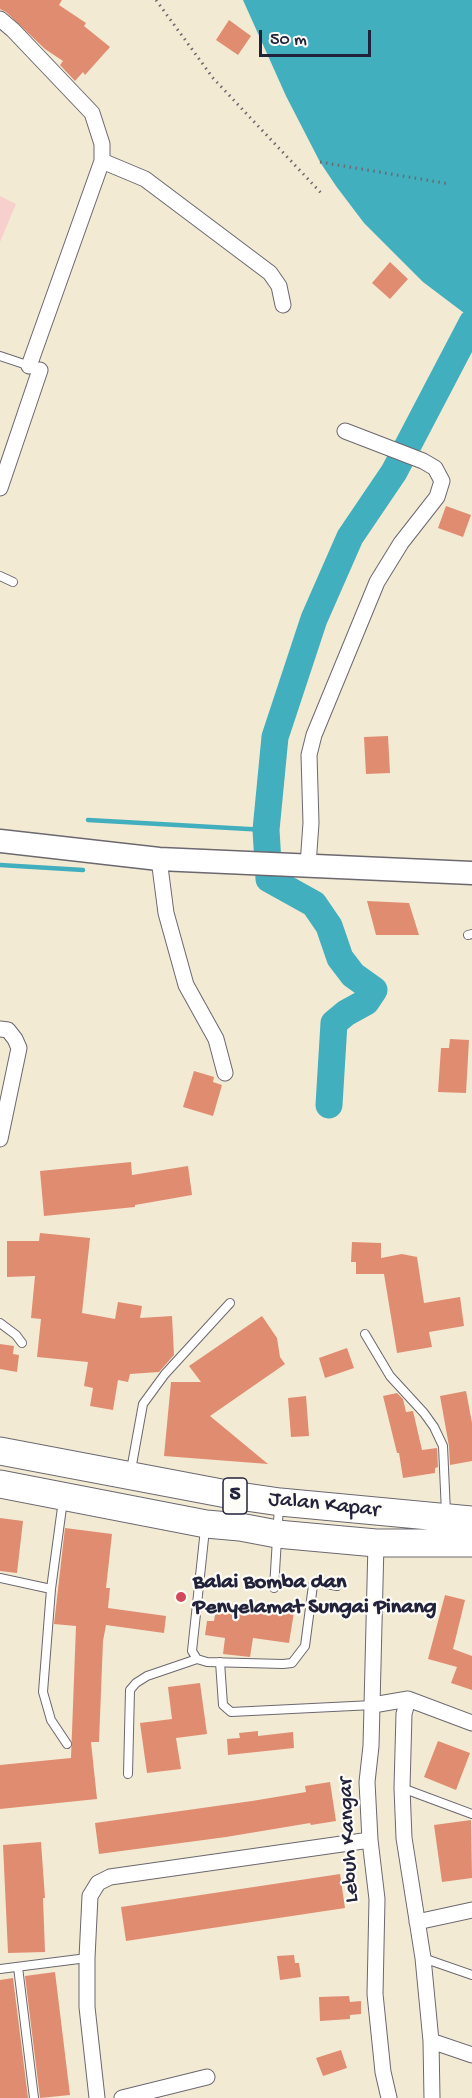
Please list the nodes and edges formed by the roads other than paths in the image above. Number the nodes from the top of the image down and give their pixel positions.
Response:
1 (0, 19) edge
2 (102, 161) junction
3 (284, 305) dead end
4 (0, 356) edge
5 (34, 368) junction
6 (345, 431) dead end
7 (0, 488) edge
8 (0, 576) edge
9 (12, 582) dead end
10 (0, 841) edge
11 (159, 859) junction
12 (299, 865) junction
13 (472, 873) edge
14 (4, 1029) edge
15 (225, 1072) dead end
16 (0, 1139) edge
17 (230, 1303) dead end
18 (0, 1323) edge
19 (365, 1334) dead end
20 (22, 1343) dead end
21 (0, 1451) edge
22 (129, 1477) junction
23 (0, 1484) edge
24 (63, 1496) junction
25 (280, 1502) junction
26 (459, 1519) edge
27 (206, 1524) junction
28 (277, 1534) junction
29 (376, 1542) junction
30 (472, 1543) edge
31 (0, 1578) edge
32 (337, 1586) dead end
33 (274, 1588) dead end
34 (51, 1589) junction
35 (197, 1659) junction
36 (220, 1662) junction
37 (408, 1699) junction
38 (373, 1705) junction
39 (472, 1724) edge
40 (67, 1744) dead end
41 (128, 1774) dead end
42 (402, 1788) junction
43 (472, 1814) edge
44 (370, 1840) junction
45 (472, 1910) edge
46 (417, 1922) junction
47 (87, 1958) junction
48 (423, 1958) junction
49 (18, 1967) junction
50 (0, 1969) edge
51 (472, 1976) edge
52 (431, 2041) junction
53 (472, 2055) edge
54 (207, 2077) dead end
55 (34, 2098) edge
56 (98, 2098) edge
57 (122, 2098) edge
58 (389, 2098) edge
59 (432, 2098) edge

1 - 2 street
2 - 3 street
2 - 5 street
4 - 5 lane
5 - 7 street
6 - 12 street
8 - 9 lane
10 - 11 main road
11 - 12 main road
11 - 15 street
12 - 13 main road
14 - 16 street
17 - 22 lane
18 - 20 lane
19 - 26 lane
21 - 22 highway, Jalan Kapar / 5
22 - 25 highway, Jalan Kapar / 5
23 - 24 highway, Jalan Kapar / 5
24 - 27 highway, Jalan Kapar / 5
24 - 34 lane
25 - 26 highway, Jalan Kapar / 5
25 - 28 lane
27 - 28 highway, Jalan Kapar / 5
27 - 35 lane
28 - 29 highway, Jalan Kapar / 5
28 - 33 lane
29 - 30 highway, Jalan Kapar / 5
29 - 38 street, Lebuh Kangar
31 - 34 lane
32 - 36 lane
34 - 40 lane
35 - 36 lane
35 - 41 lane
36 - 38 lane
37 - 38 street
37 - 39 street
37 - 42 street
38 - 44 street, Lebuh Kangar
42 - 43 lane
42 - 46 street
44 - 47 street
44 - 58 street, Lebuh Kangar
45 - 46 street
46 - 48 street
47 - 49 lane
47 - 56 street
48 - 51 lane
48 - 52 street
49 - 50 lane
49 - 55 lane
52 - 53 street
52 - 59 street
54 - 57 street

